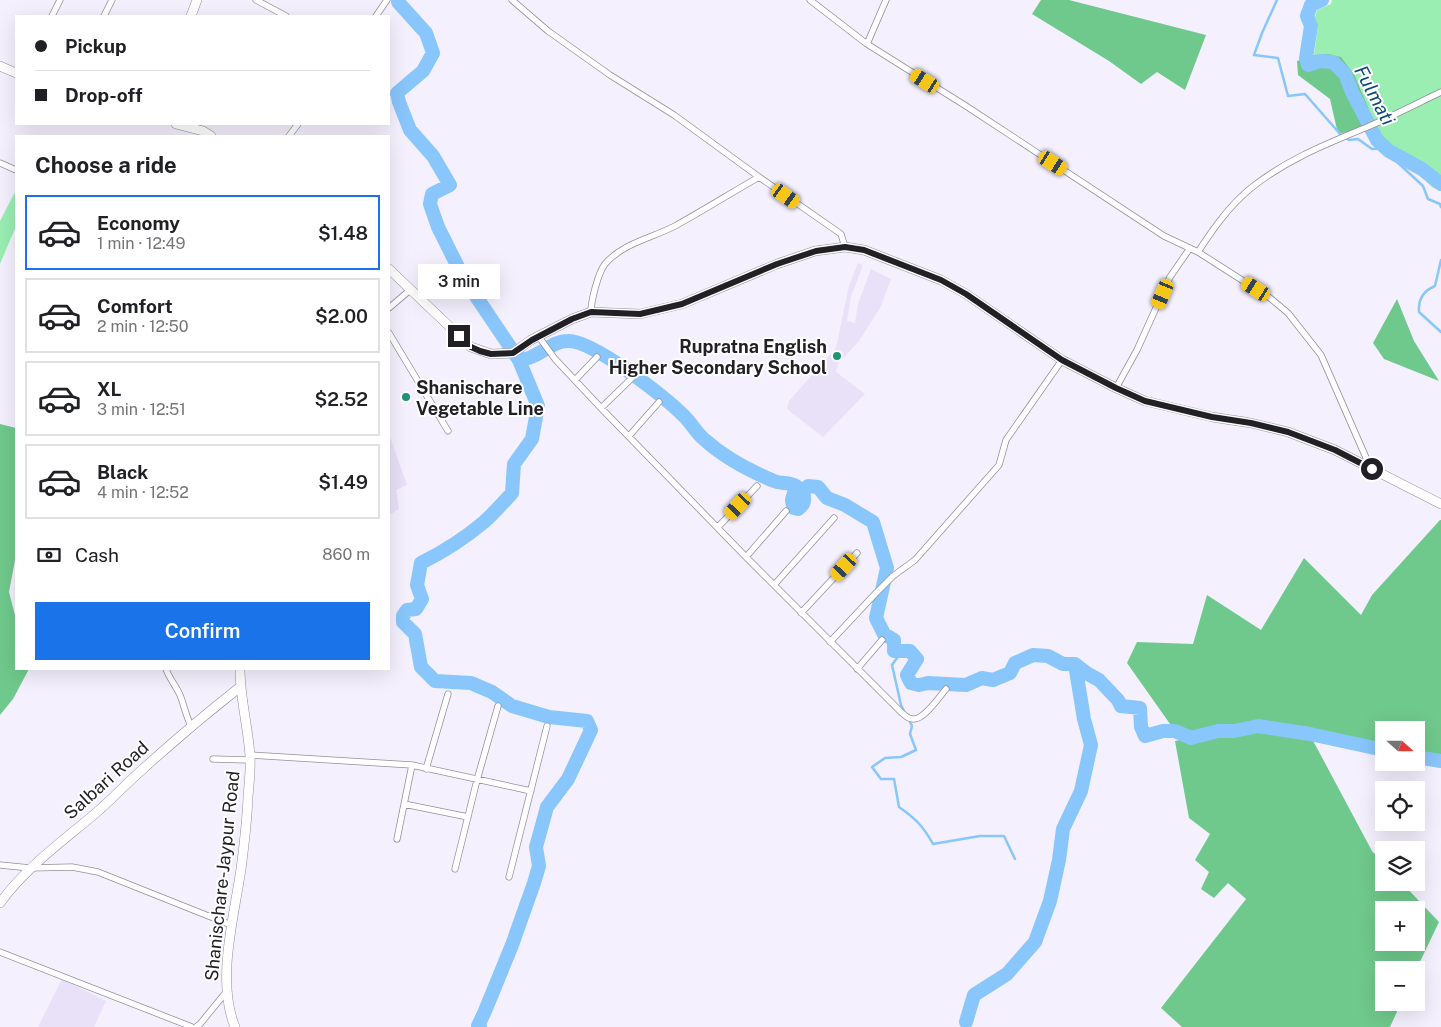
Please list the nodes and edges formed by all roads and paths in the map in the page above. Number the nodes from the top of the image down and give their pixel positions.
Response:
1 (60, 0) edge
2 (112, 0) edge
3 (197, 0) edge
4 (256, 0) edge
5 (387, 0) edge
6 (512, 0) edge
7 (810, 0) edge
8 (886, 0) edge
9 (52, 15) edge
10 (104, 15) edge
11 (191, 15) edge
12 (284, 15) edge
13 (377, 15) edge
14 (866, 44) junction
15 (0, 66) edge
16 (15, 73) edge
17 (1441, 92) edge
18 (180, 125) edge
19 (197, 125) edge
20 (297, 125) edge
21 (203, 131) junction
22 (209, 135) edge
23 (289, 135) edge
24 (0, 163) edge
25 (15, 170) edge
26 (759, 177) junction
27 (845, 247) junction
28 (1190, 248) junction
29 (1198, 252) junction
30 (390, 270) edge
31 (410, 290) junction
32 (390, 307) edge
33 (591, 312) junction
34 (390, 335) edge
35 (539, 337) junction
36 (597, 357) dead end
37 (1062, 360) junction
38 (632, 378) dead end
39 (576, 380) junction
40 (1116, 388) junction
41 (660, 402) dead end
42 (601, 408) junction
43 (448, 431) dead end
44 (629, 436) junction
45 (1372, 469) junction
46 (757, 486) dead end
47 (1441, 504) edge
48 (786, 510) dead end
49 (834, 518) dead end
50 (718, 527) junction
51 (857, 554) dead end
52 (746, 557) junction
53 (774, 585) junction
54 (801, 613) junction
55 (882, 640) dead end
56 (830, 642) junction
57 (857, 669) junction
58 (166, 670) edge
59 (240, 670) edge
60 (240, 687) junction
61 (946, 689) dead end
62 (448, 694) dead end
63 (498, 706) dead end
64 (191, 726) junction
65 (547, 726) dead end
66 (250, 758) junction
67 (213, 759) dead end
68 (412, 765) junction
69 (426, 769) junction
70 (477, 780) junction
71 (530, 791) junction
72 (404, 804) junction
73 (468, 817) junction
74 (397, 839) dead end
75 (0, 865) edge
76 (30, 868) junction
77 (455, 870) dead end
78 (509, 877) dead end
79 (0, 903) edge
80 (231, 925) junction
81 (0, 952) edge
82 (227, 991) junction
83 (192, 1027) edge
84 (196, 1027) edge
85 (235, 1027) edge

1 - 9 street
2 - 10 street
3 - 11 street
4 - 12 street
5 - 13 street
6 - 26 street
7 - 14 street
8 - 14 street
14 - 28 street
15 - 16 street
17 - 29 street
18 - 21 street
19 - 21 street
20 - 23 street
21 - 22 street
24 - 25 street
26 - 27 street
26 - 33 street
27 - 33 street
27 - 37 street
28 - 29 street
28 - 40 street
29 - 45 street
30 - 31 street
31 - 32 street
31 - 35 street
33 - 35 street
34 - 43 street
35 - 39 street
36 - 39 street
37 - 40 street
37 - 56 street
38 - 42 street
39 - 42 street
40 - 45 street
41 - 44 street
42 - 44 street
44 - 50 street
45 - 47 street
46 - 50 street
48 - 52 street
49 - 53 street
50 - 52 street
51 - 54 street
52 - 53 street
53 - 54 street
54 - 56 street
55 - 57 street
56 - 57 street
57 - 61 street
58 - 64 street
59 - 60 street, Shanischare-Jaypur Road
60 - 64 street, Salbari Road
60 - 66 street, Shanischare-Jaypur Road
62 - 69 street
63 - 70 street
64 - 76 street, Salbari Road
65 - 71 street
66 - 67 street
66 - 68 street
66 - 80 street, Shanischare-Jaypur Road
68 - 69 street
68 - 72 street
69 - 70 street
70 - 71 street
70 - 73 street
71 - 78 street
72 - 73 street
72 - 74 street
73 - 77 street
75 - 76 street
76 - 79 street, Salbari Road
76 - 80 street
80 - 82 street, Shanischare-Jaypur Road
81 - 83 street
82 - 84 street
82 - 85 street, Shanischare-Jaypur Road

